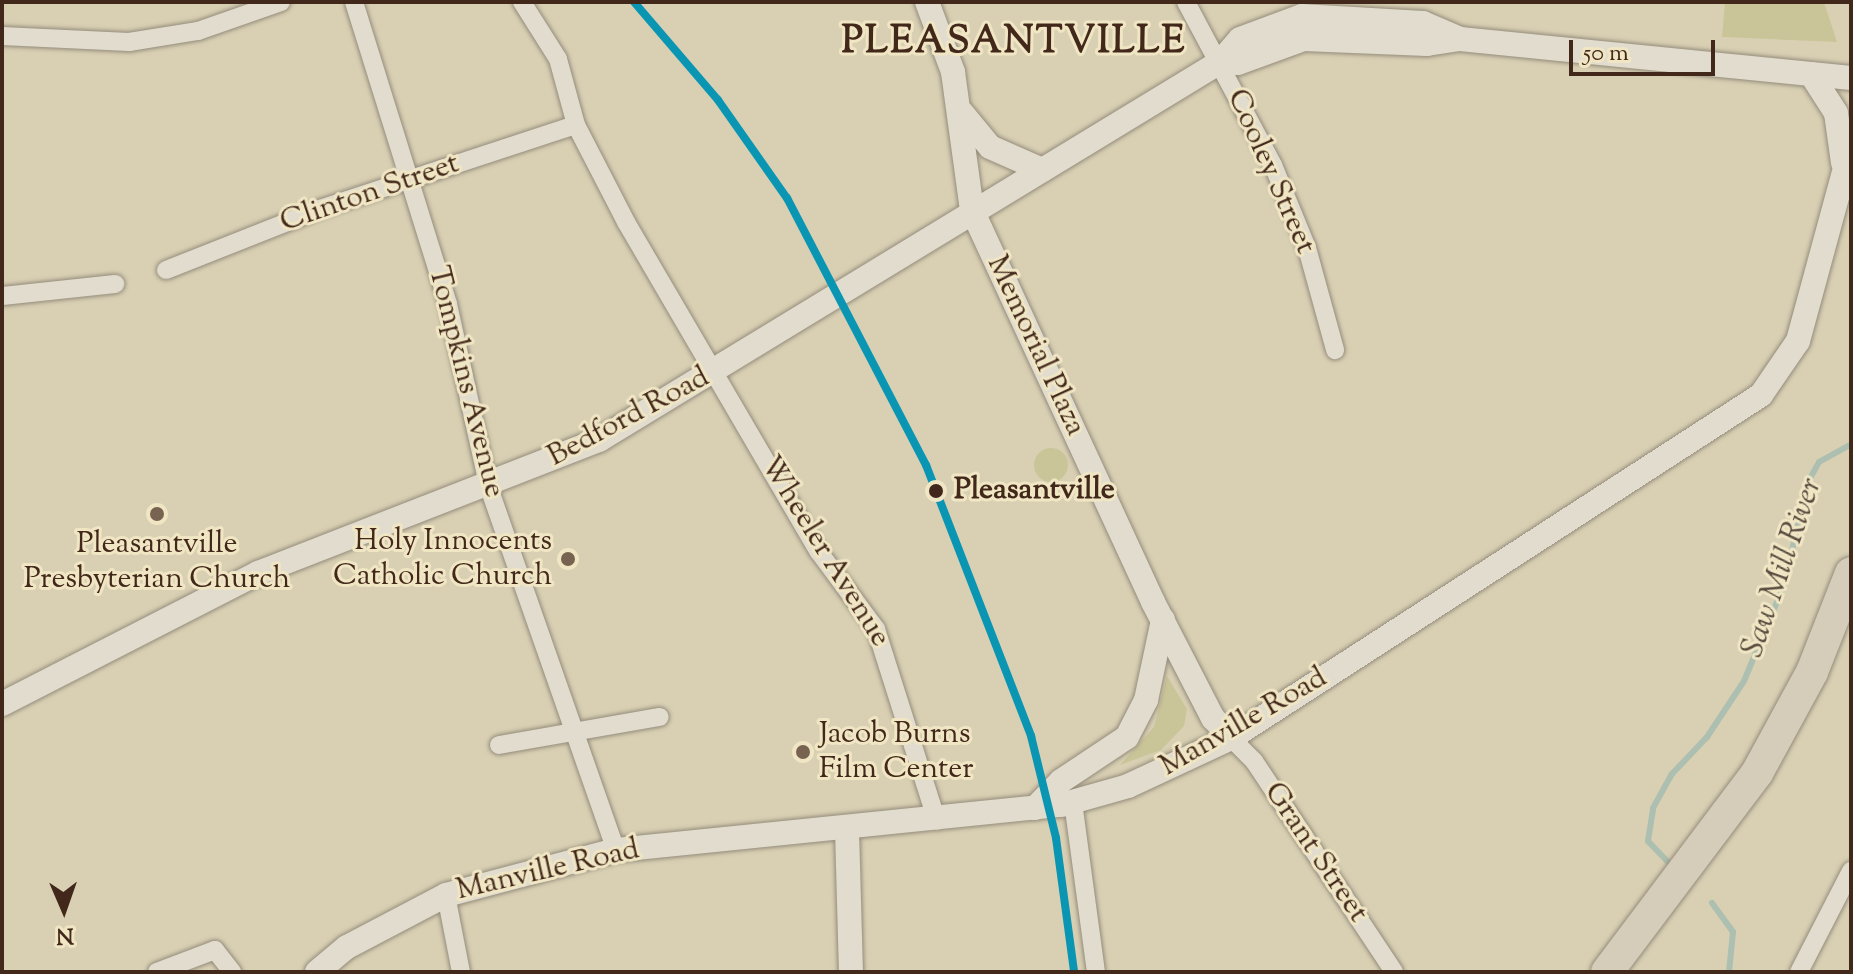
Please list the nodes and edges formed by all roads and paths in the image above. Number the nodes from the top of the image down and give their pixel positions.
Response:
1 (281, 2) edge
2 (354, 2) edge
3 (522, 2) edge
4 (927, 2) edge
5 (1186, 2) edge
6 (1304, 2) edge
7 (1399, 2) edge
8 (1351, 19) edge
9 (1423, 23) junction
10 (1269, 25) junction
11 (2, 36) edge
12 (1460, 39) junction
13 (1220, 62) junction
14 (1811, 74) junction
15 (1851, 78) edge
16 (960, 110) junction
17 (576, 125) junction
18 (1848, 159) edge
19 (1042, 170) junction
20 (411, 179) junction
21 (972, 210) junction
22 (166, 270) dead end
23 (115, 284) dead end
24 (2, 296) edge
25 (1335, 350) dead end
26 (717, 373) junction
27 (488, 485) junction
28 (1851, 573) edge
29 (1163, 620) junction
30 (1851, 635) edge
31 (2, 704) edge
32 (660, 717) dead end
33 (570, 728) junction
34 (1231, 738) junction
35 (499, 745) dead end
36 (1067, 803) junction
37 (1035, 808) junction
38 (937, 821) junction
39 (847, 830) junction
40 (616, 850) junction
41 (1708, 863) junction
42 (1851, 871) edge
43 (446, 895) junction
44 (1676, 905) junction
45 (157, 972) edge
46 (232, 972) edge
47 (317, 972) edge
48 (461, 972) edge
49 (851, 972) edge
50 (1096, 972) edge
51 (1394, 972) edge
52 (1607, 972) edge
53 (1634, 972) edge
54 (1799, 972) edge

1 - 11 street
2 - 20 street, Tompkins Avenue
3 - 17 street, Wheeler Avenue
4 - 16 main road, Memorial Plaza
5 - 13 street, Cooley Street
6 - 10 main road
7 - 9 main road
8 - 9 main road
8 - 10 main road, Bedford Road
8 - 12 main road
8 - 13 main road, Bedford Road
9 - 12 main road
10 - 13 main road, Bedford Road
12 - 14 main road
13 - 19 main road, Bedford Road
13 - 25 street, Cooley Street
14 - 15 main road
14 - 18 main road
16 - 19 main road
16 - 21 main road, Memorial Plaza
17 - 20 street, Clinton Street
17 - 26 street, Wheeler Avenue
18 - 34 main road, Manville Road
19 - 21 main road, Bedford Road
20 - 22 street, Clinton Street
20 - 27 street, Tompkins Avenue
21 - 26 main road, Bedford Road
21 - 29 main road, Memorial Plaza
23 - 24 street
26 - 27 main road, Bedford Road
26 - 38 street, Wheeler Avenue
27 - 31 main road, Bedford Road
27 - 33 street, Tompkins Avenue
28 - 41 highway
29 - 34 main road, Memorial Plaza
29 - 37 main road
30 - 41 highway
32 - 33 street
33 - 35 street
33 - 40 street, Tompkins Avenue
34 - 36 main road, Manville Road
34 - 51 street, Grant Street
36 - 37 main road, Manville Road
36 - 50 street
37 - 38 main road, Manville Road
38 - 39 main road, Manville Road
39 - 40 main road, Manville Road
39 - 49 main road
40 - 43 main road, Manville Road
41 - 44 highway
42 - 54 street
43 - 47 main road, Manville Road
43 - 48 street
44 - 52 highway
44 - 53 highway
45 - 46 street

